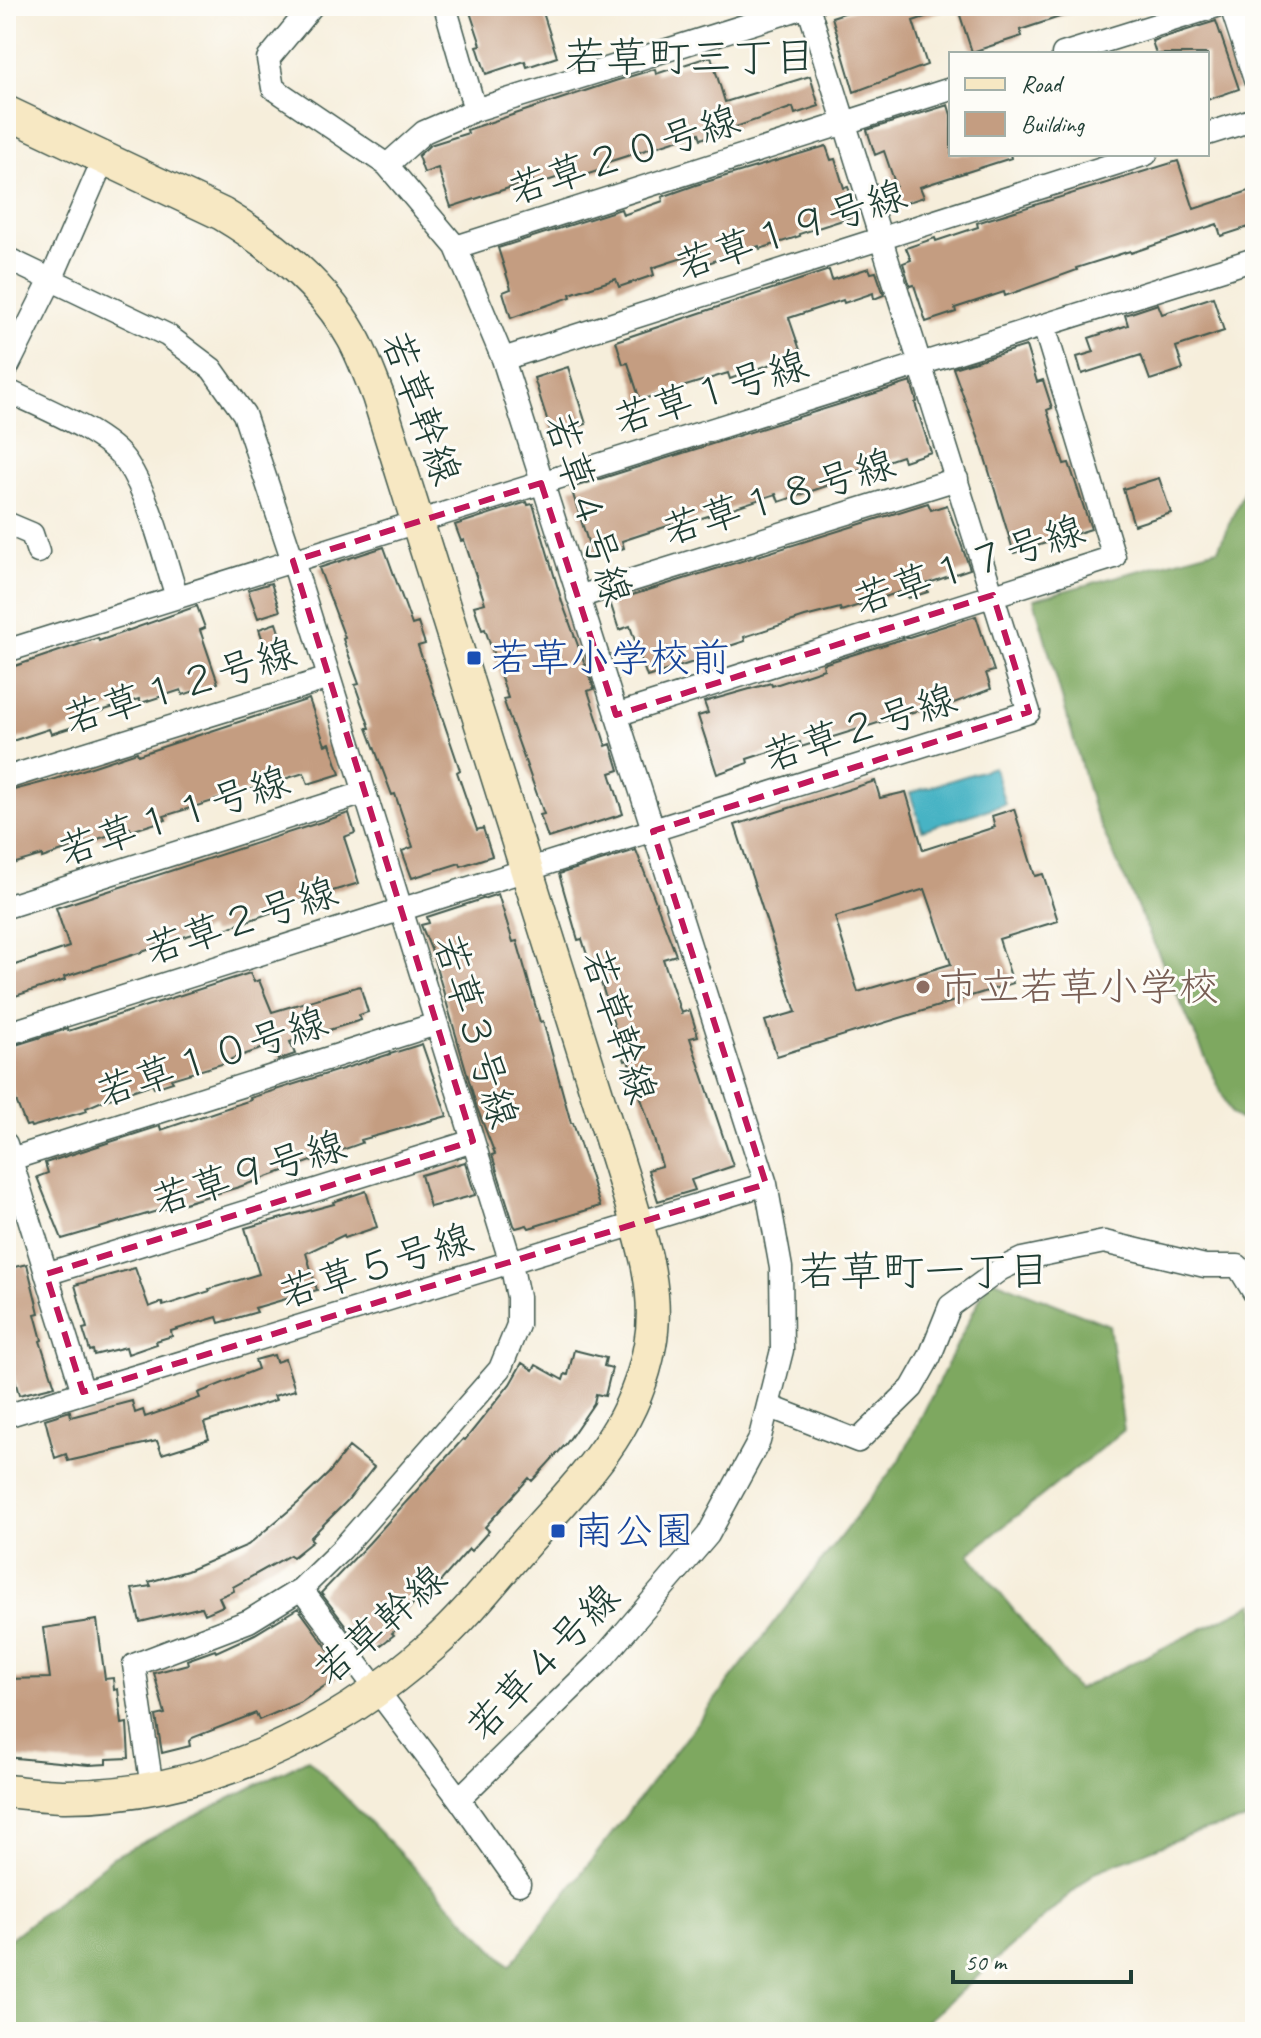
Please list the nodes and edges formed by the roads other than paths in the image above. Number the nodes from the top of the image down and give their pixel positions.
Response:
1 (312, 6) edge
2 (445, 6) edge
3 (808, 6) edge
4 (1217, 6) edge
5 (1231, 6) edge
6 (1069, 52) edge
7 (1255, 80) edge
8 (949, 90) edge
9 (475, 110) junction
10 (6, 112) edge
11 (1255, 119) edge
12 (844, 122) junction
13 (1209, 133) edge
14 (1140, 156) edge
15 (104, 158) junction
16 (387, 165) junction
17 (881, 240) junction
18 (456, 247) junction
19 (6, 258) edge
20 (1255, 259) edge
21 (51, 280) junction
22 (1044, 326) junction
23 (503, 359) junction
24 (921, 364) junction
25 (6, 370) edge
26 (6, 390) edge
27 (957, 479) junction
28 (541, 483) junction
29 (417, 522) junction
30 (6, 523) edge
31 (38, 552) dead end
32 (293, 561) junction
33 (993, 595) junction
34 (177, 597) junction
35 (578, 597) junction
36 (6, 651) edge
37 (329, 678) junction
38 (616, 715) junction
39 (6, 778) edge
40 (364, 793) junction
41 (653, 831) junction
42 (526, 870) junction
43 (6, 907) edge
44 (400, 908) junction
45 (436, 1024) junction
46 (6, 1034) edge
47 (473, 1141) junction
48 (8, 1151) edge
49 (766, 1184) junction
50 (638, 1224) junction
51 (511, 1263) junction
52 (46, 1274) junction
53 (1255, 1294) edge
54 (83, 1392) junction
55 (768, 1406) junction
56 (6, 1416) edge
57 (301, 1589) junction
58 (379, 1691) junction
59 (152, 1788) junction
60 (6, 1791) edge
61 (459, 1799) junction
62 (519, 1884) dead end

1 - 16 street, 若草４号線
2 - 9 street
3 - 9 street
3 - 12 street, 若草２号線
4 - 6 street
5 - 7 street
8 - 12 street, 若草２０号線
9 - 16 street
10 - 15 street, 若草幹線
11 - 13 street
12 - 17 street, 若草２号線
12 - 18 street, 若草２０号線
14 - 17 street, 若草１９号線
15 - 21 street
15 - 29 street, 若草幹線
16 - 18 street, 若草４号線
17 - 23 street, 若草１９号線
17 - 24 street, 若草２号線
18 - 23 street, 若草４号線
19 - 21 street, 若草３号線
20 - 22 street, 若草１号線
21 - 25 street
21 - 32 street, 若草３号線
22 - 24 street, 若草１号線
22 - 33 street, 若草１７号線
23 - 28 street, 若草４号線
24 - 27 street, 若草２号線
24 - 28 street, 若草１号線
26 - 34 street
27 - 33 street, 若草２号線
27 - 35 street, 若草１８号線
28 - 29 street, 若草１号線
28 - 35 street, 若草４号線
29 - 32 street, 若草１号線
29 - 42 street, 若草幹線
30 - 31 street
32 - 34 street, 若草１号線
32 - 37 street, 若草３号線
33 - 38 street, 若草１７号線
33 - 41 street, 若草２号線
34 - 36 street, 若草１号線
35 - 38 street, 若草４号線
37 - 39 street, 若草１２号線
37 - 40 street, 若草３号線
38 - 41 street, 若草４号線
40 - 43 street, 若草１１号線
40 - 44 street, 若草３号線
41 - 42 street, 若草２号線
41 - 49 street, 若草４号線
42 - 44 street, 若草２号線
42 - 50 street, 若草幹線
44 - 45 street, 若草３号線
44 - 46 street, 若草２号線
45 - 47 street, 若草３号線
45 - 48 street, 若草１０号線
47 - 51 street, 若草３号線
47 - 52 street, 若草９号線
48 - 52 street
49 - 50 street, 若草５号線
49 - 55 street, 若草４号線
50 - 51 street, 若草５号線
50 - 58 street, 若草幹線
51 - 54 street, 若草５号線
51 - 57 street, 若草３号線
52 - 54 street
53 - 55 street
54 - 56 street, 若草５号線
55 - 61 street, 若草４号線
57 - 58 street, 若草４号線
57 - 59 street, 若草３号線
58 - 59 street, 若草幹線
58 - 61 street, 若草４号線
59 - 60 street, 若草幹線
61 - 62 street, 若草４号線

